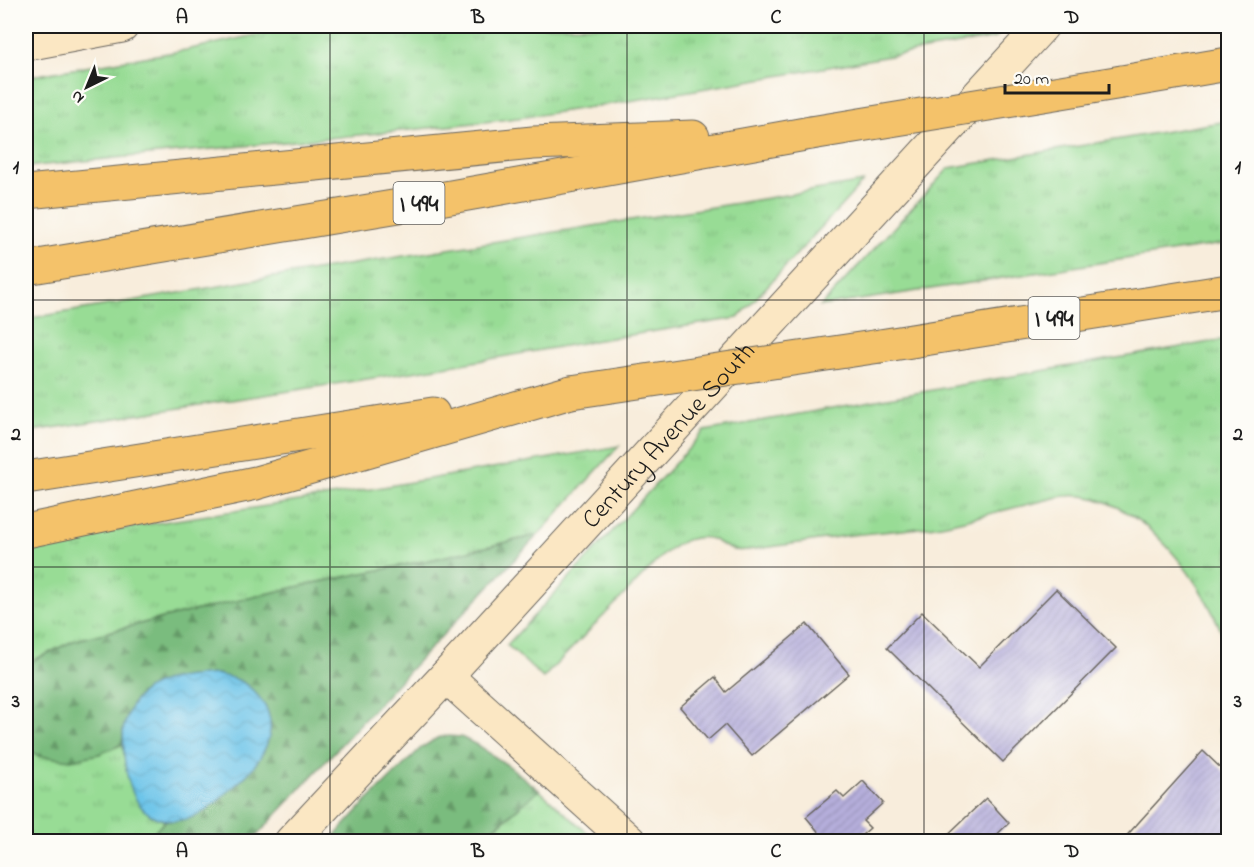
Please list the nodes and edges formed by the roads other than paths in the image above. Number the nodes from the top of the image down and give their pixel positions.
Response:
1 (122, 26) edge
2 (1042, 26) edge
3 (26, 44) edge
4 (1228, 64) edge
5 (812, 133) junction
6 (26, 192) edge
7 (26, 268) edge
8 (1228, 291) edge
9 (571, 392) junction
10 (26, 478) edge
11 (26, 531) edge
12 (446, 676) junction
13 (291, 842) edge
14 (630, 842) edge

1 - 3 street
2 - 12 street, Century Avenue South
4 - 5 highway, I 494, bridge
5 - 6 highway
5 - 7 highway, I 494
8 - 9 highway, I 494, bridge
9 - 10 highway, I 494
9 - 11 highway
12 - 13 street, Century Avenue South
12 - 14 street

